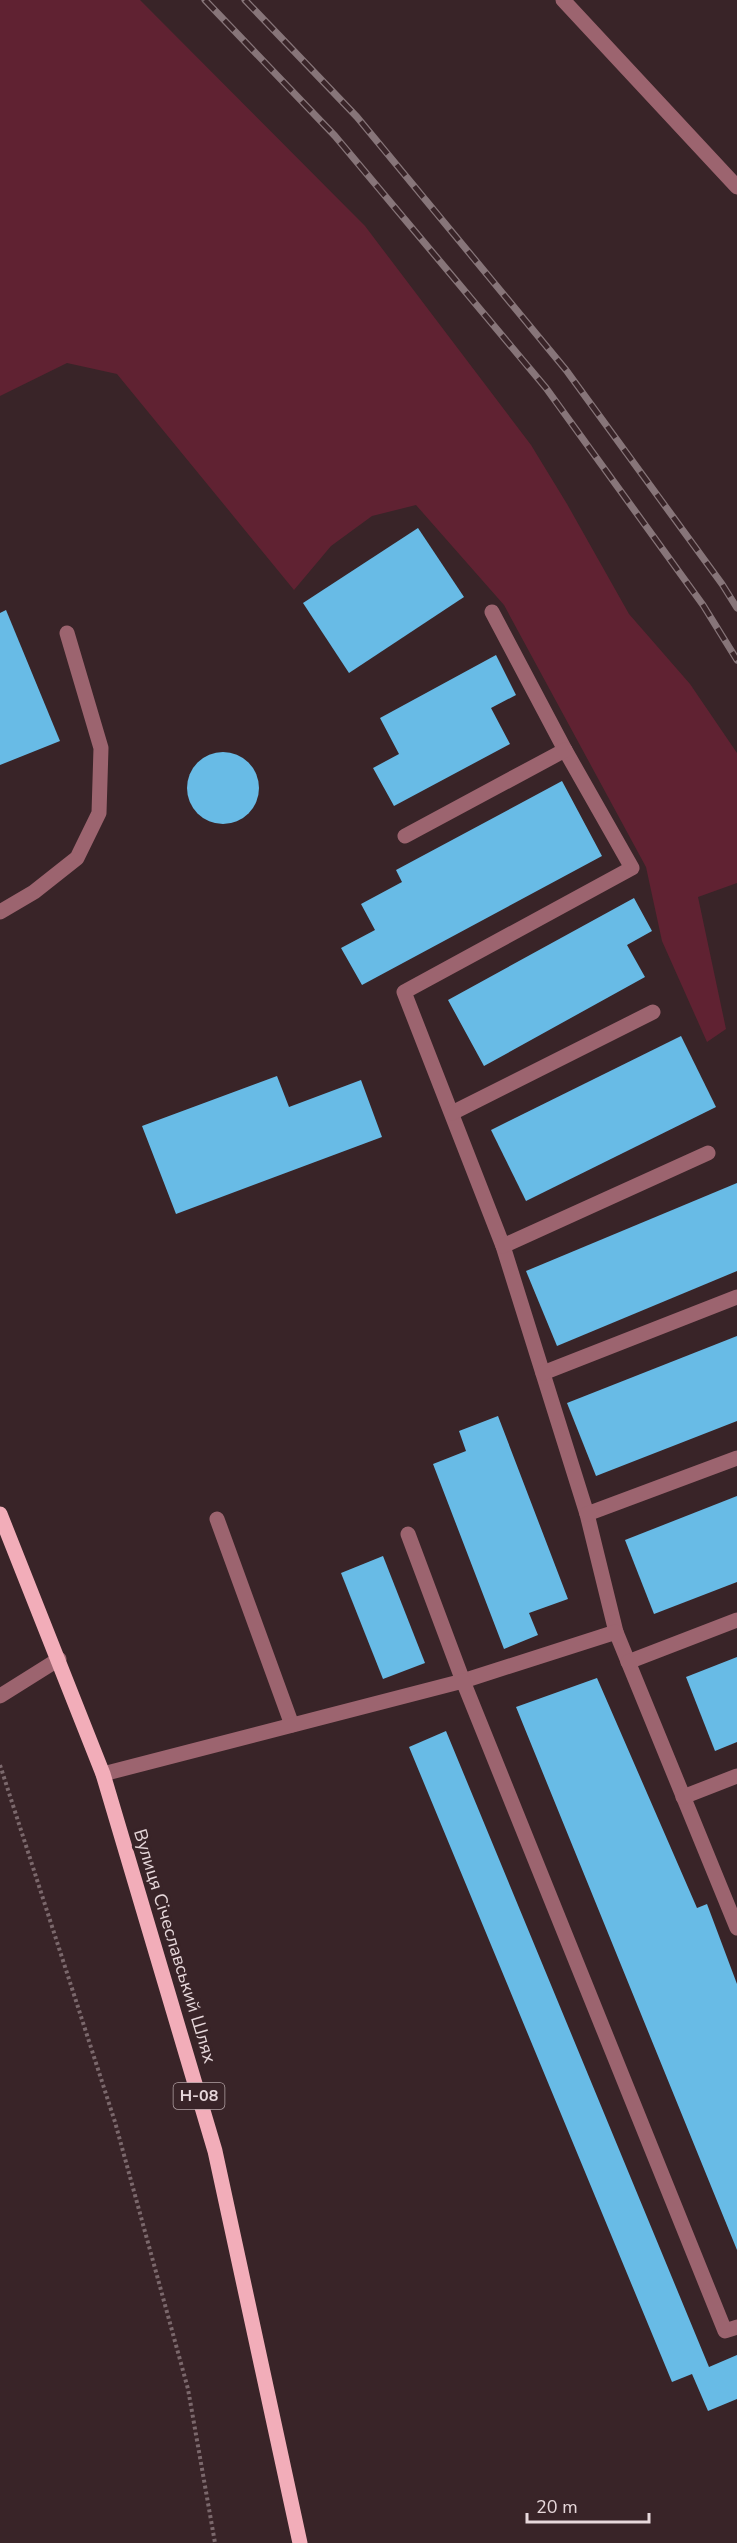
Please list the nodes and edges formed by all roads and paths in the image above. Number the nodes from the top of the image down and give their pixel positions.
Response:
1 (563, 0) edge
2 (737, 187) edge
3 (492, 612) dead end
4 (67, 633) dead end
5 (565, 750) junction
6 (405, 836) dead end
7 (0, 912) edge
8 (653, 1012) dead end
9 (452, 1113) junction
10 (708, 1153) dead end
11 (503, 1246) junction
12 (737, 1298) edge
13 (543, 1373) junction
14 (737, 1458) edge
15 (0, 1514) edge
16 (587, 1514) junction
17 (218, 1519) dead end
18 (408, 1534) dead end
19 (737, 1620) edge
20 (616, 1632) junction
21 (59, 1659) junction
22 (628, 1662) junction
23 (463, 1681) junction
24 (0, 1696) edge
25 (292, 1725) junction
26 (0, 1764) edge
27 (103, 1774) junction
28 (737, 1776) edge
29 (683, 1797) junction
30 (737, 1928) edge
31 (737, 2327) edge
32 (215, 2543) edge
33 (300, 2543) edge

1 - 2 street
3 - 5 street
4 - 7 street
5 - 6 street
5 - 9 street
8 - 9 street
9 - 11 street
10 - 11 street
11 - 13 street
12 - 13 street
13 - 16 street
14 - 16 street
15 - 21 main road, Вулиця Січеславський Шлях / Н-08
16 - 20 street
17 - 25 street
18 - 23 street
19 - 22 street
20 - 22 street
20 - 23 street
21 - 24 street
21 - 27 main road, Вулиця Січеславський Шлях / Н-08
22 - 29 street
23 - 25 street
23 - 31 street
25 - 27 street
26 - 32 path
27 - 33 main road, Вулиця Січеславський Шлях / Н-08
28 - 29 street
29 - 30 street

